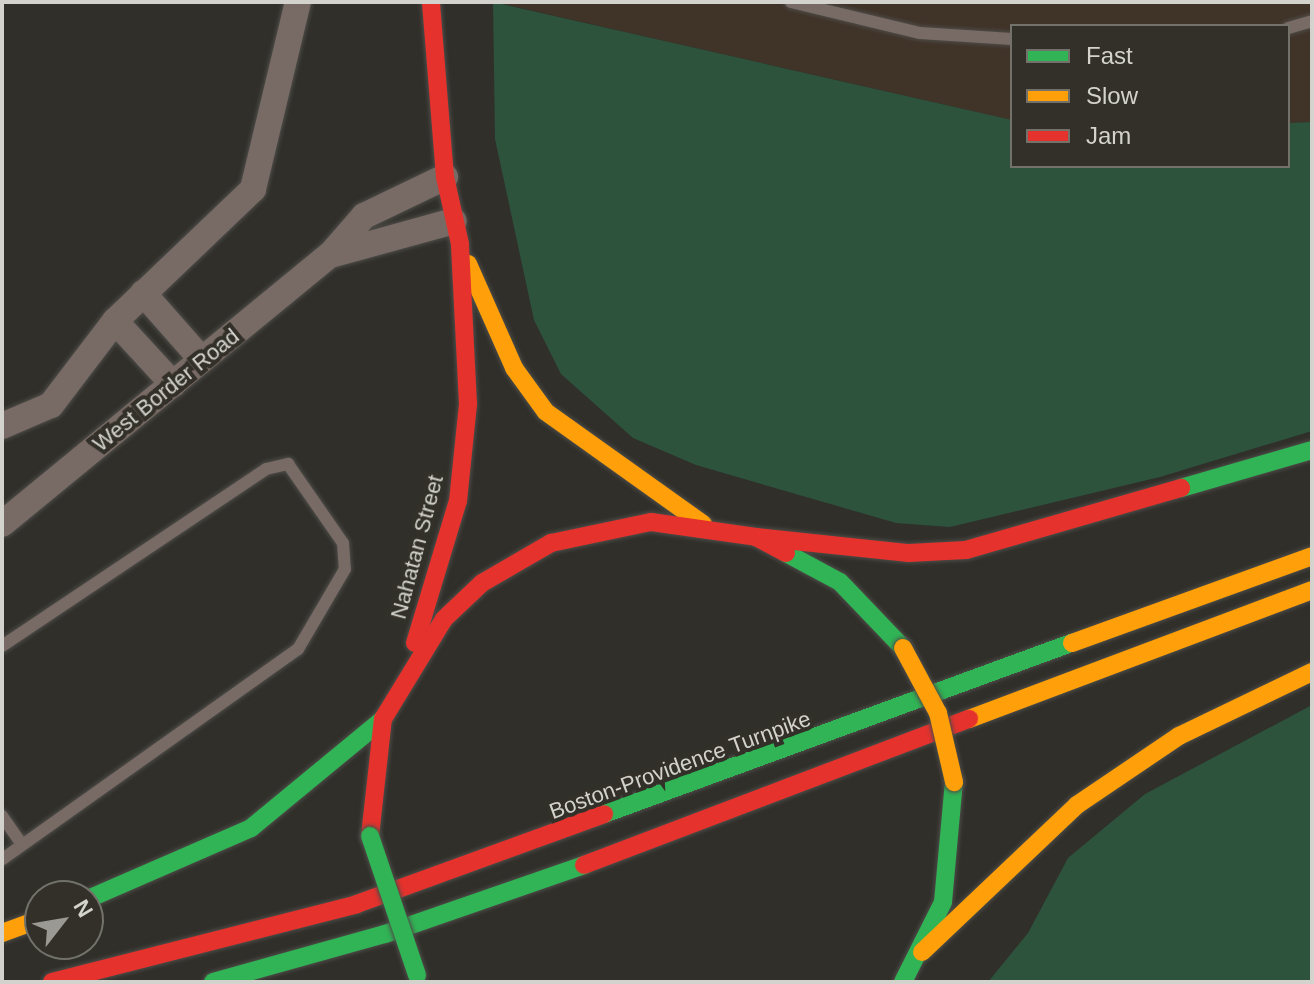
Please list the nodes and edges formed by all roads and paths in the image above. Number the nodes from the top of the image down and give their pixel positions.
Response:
1 (298, 2) edge
2 (431, 2) edge
3 (791, 2) edge
4 (1312, 21) edge
5 (1290, 27) edge
6 (1010, 39) edge
7 (445, 177) junction
8 (457, 232) junction
9 (330, 255) junction
10 (143, 293) junction
11 (115, 321) junction
12 (202, 360) junction
13 (173, 384) junction
14 (2, 426) edge
15 (1312, 450) edge
16 (2, 524) edge
17 (704, 525) junction
18 (756, 537) junction
19 (1312, 556) edge
20 (1312, 590) edge
21 (2, 646) edge
22 (407, 670) junction
23 (1312, 672) edge
24 (383, 719) junction
25 (2, 816) edge
26 (22, 845) junction
27 (2, 859) edge
28 (104, 892) edge
29 (24, 925) edge
30 (2, 933) edge
31 (922, 952) junction
32 (420, 979) edge
33 (52, 982) edge
34 (213, 982) edge
35 (903, 982) edge

1 - 10 street
2 - 7 main road, Nahatan Street
3 - 6 lane
4 - 5 lane
7 - 8 main road, Nahatan Street
7 - 9 street
8 - 9 street
8 - 17 main road, Nahatan Street
8 - 22 main road, Nahatan Street
9 - 12 street, West Border Road
10 - 11 street
10 - 12 street
11 - 13 street
11 - 14 street
12 - 13 street, West Border Road
13 - 16 street, West Border Road
15 - 18 main road
17 - 18 main road
17 - 22 main road
18 - 31 main road, bridge
19 - 33 main road, Boston-Providence Turnpike
20 - 34 main road
21 - 26 lane
22 - 24 main road
23 - 31 main road
24 - 28 main road
24 - 32 main road, bridge
25 - 26 lane
26 - 27 lane
29 - 30 main road
31 - 35 main road

